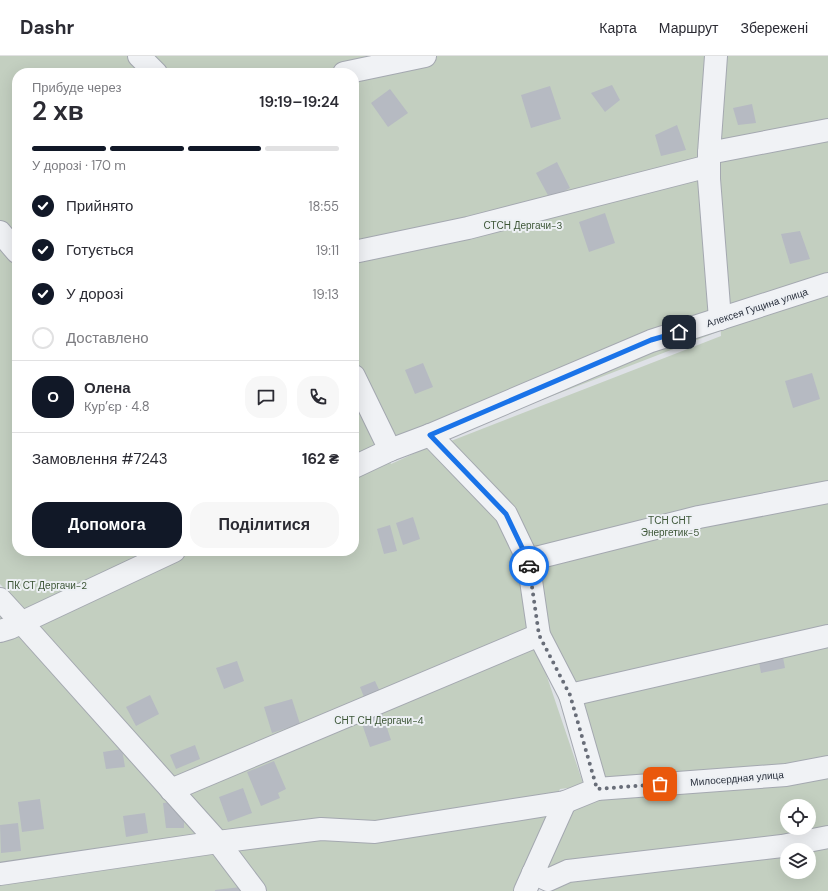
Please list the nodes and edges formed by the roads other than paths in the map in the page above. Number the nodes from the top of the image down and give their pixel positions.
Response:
1 (139, 56) edge
2 (426, 56) edge
3 (716, 56) edge
4 (151, 68) edge
5 (359, 70) edge
6 (828, 130) edge
7 (709, 160) junction
8 (0, 232) edge
9 (12, 246) edge
10 (359, 251) edge
11 (828, 284) edge
12 (720, 319) junction
13 (359, 386) edge
14 (430, 435) junction
15 (390, 450) junction
16 (359, 465) edge
17 (828, 492) edge
18 (163, 556) edge
19 (528, 560) junction
20 (0, 599) edge
21 (22, 622) junction
22 (0, 631) edge
23 (539, 635) junction
24 (828, 636) edge
25 (570, 695) junction
26 (828, 767) edge
27 (597, 789) junction
28 (171, 790) junction
29 (565, 802) junction
30 (828, 837) edge
31 (218, 842) junction
32 (0, 874) edge
33 (539, 884) edge
34 (255, 891) edge

1 - 4 street
2 - 5 street
3 - 7 street
6 - 7 street
7 - 10 street
7 - 12 street
8 - 9 street
11 - 12 street, Алексея Гущина улица
12 - 14 street, Алексея Гущина улица
13 - 15 street
14 - 15 street, Алексея Гущина улица
14 - 19 street
15 - 16 street, Алексея Гущина улица
17 - 19 street
18 - 21 street
19 - 23 street
20 - 21 street
21 - 22 street
21 - 28 street
23 - 25 street
23 - 28 street
24 - 25 street
25 - 27 street
26 - 27 street, Милосердная улица
27 - 29 street, Милосердная улица
28 - 31 street
29 - 31 street, Милосердная улица
29 - 33 street
30 - 33 street
31 - 32 street, Милосердная улица
31 - 34 street

